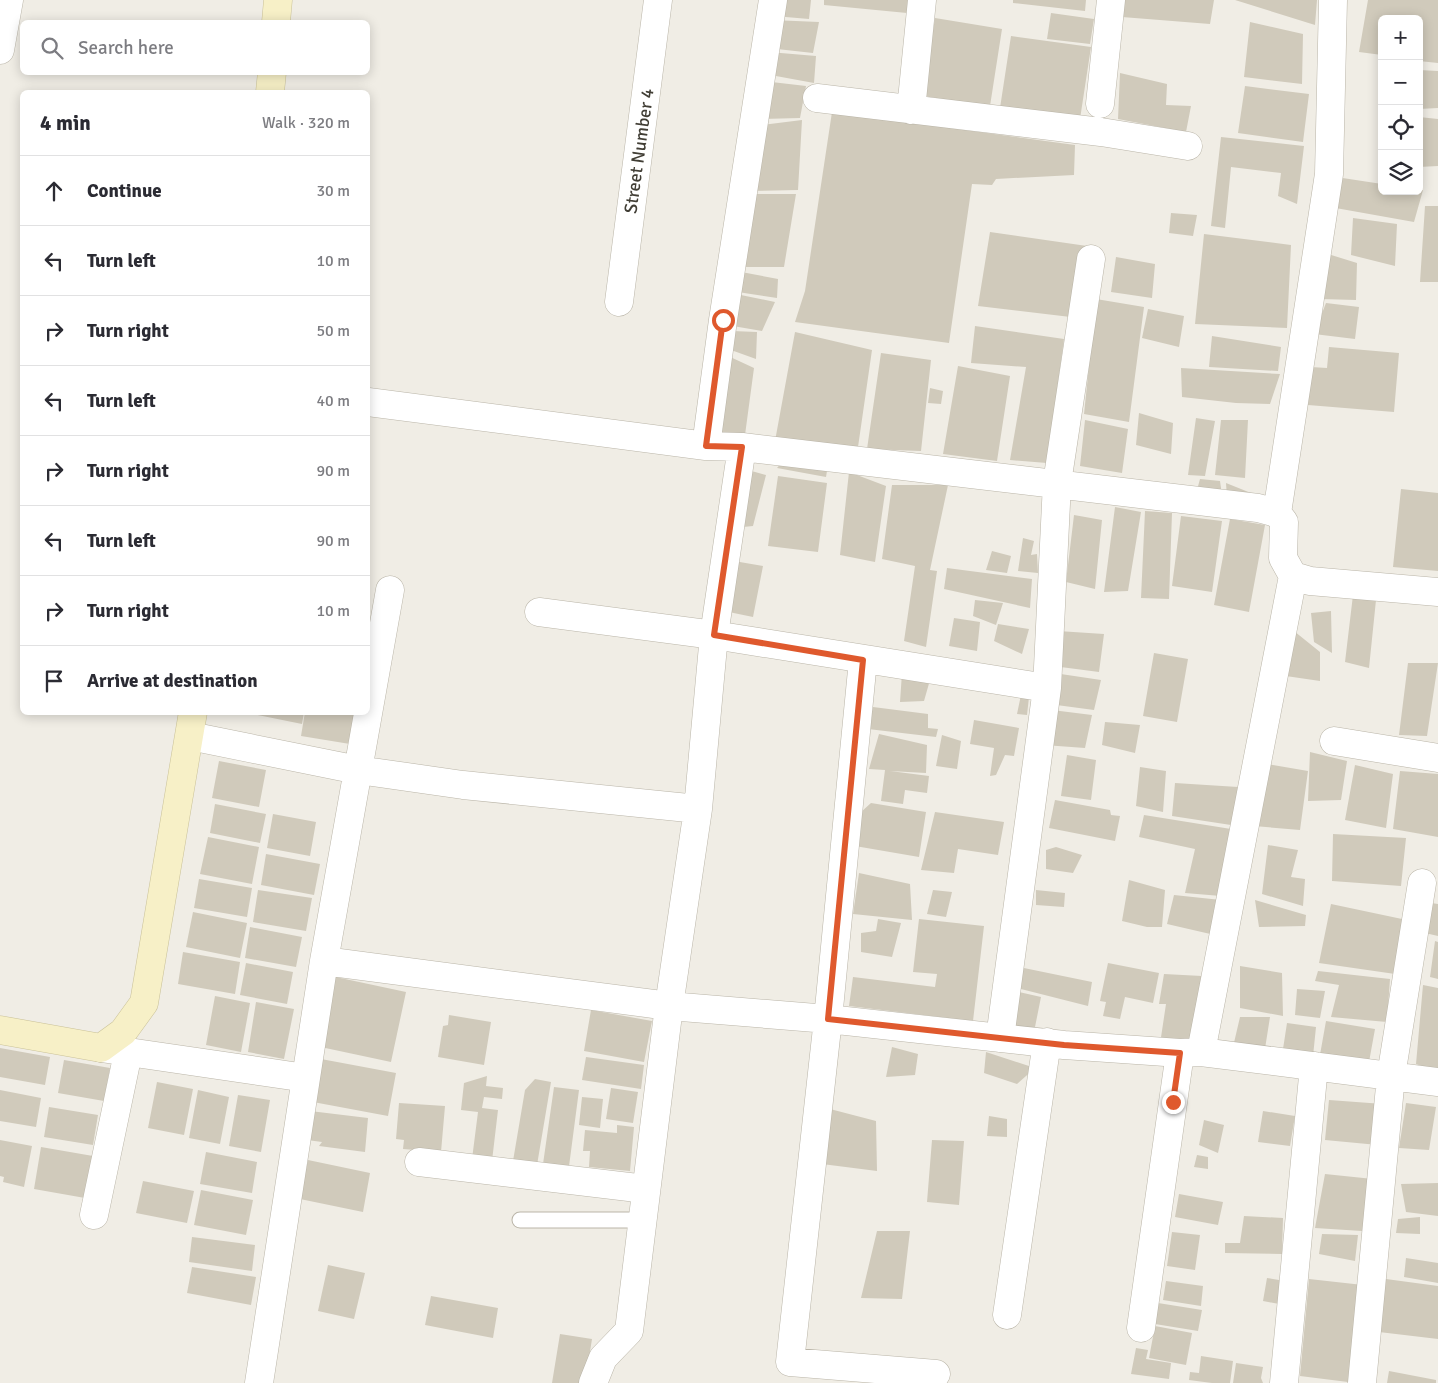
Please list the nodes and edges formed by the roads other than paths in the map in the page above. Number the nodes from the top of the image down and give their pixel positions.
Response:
1 (9, 0) edge
2 (278, 0) edge
3 (658, 0) edge
4 (773, 0) edge
5 (922, 0) edge
6 (1111, 0) edge
7 (1333, 0) edge
8 (276, 20) edge
9 (0, 50) edge
10 (272, 75) edge
11 (270, 90) edge
12 (818, 98) dead end
13 (1100, 104) dead end
14 (911, 110) junction
15 (1188, 146) dead end
16 (1091, 259) dead end
17 (619, 302) dead end
18 (370, 402) edge
19 (706, 446) junction
20 (742, 447) junction
21 (1057, 483) junction
22 (1277, 513) junction
23 (1293, 576) junction
24 (390, 590) dead end
25 (1438, 592) edge
26 (539, 612) dead end
27 (714, 635) junction
28 (863, 660) junction
29 (1047, 688) junction
30 (370, 702) edge
31 (368, 715) edge
32 (191, 724) edge
33 (1334, 741) dead end
34 (1438, 758) edge
35 (358, 770) junction
36 (698, 809) junction
37 (1422, 883) dead end
38 (324, 961) junction
39 (669, 1006) junction
40 (828, 1019) junction
41 (0, 1030) edge
42 (1000, 1038) junction
43 (1047, 1042) junction
44 (101, 1048) junction
45 (128, 1052) junction
46 (1190, 1052) junction
47 (1314, 1066) junction
48 (1391, 1076) junction
49 (306, 1078) junction
50 (1438, 1082) edge
51 (419, 1162) dead end
52 (646, 1189) junction
53 (94, 1215) dead end
54 (520, 1220) dead end
55 (642, 1220) junction
56 (1007, 1315) dead end
57 (1141, 1328) dead end
58 (936, 1374) dead end
59 (259, 1383) edge
60 (593, 1383) edge
61 (1284, 1383) edge
62 (1362, 1383) edge

1 - 9 street
2 - 8 street
3 - 17 street, Street Number 4
4 - 19 street
5 - 14 street
6 - 13 street
7 - 22 street
10 - 11 street
12 - 14 street
14 - 15 street
16 - 21 street
18 - 19 street
19 - 20 street
20 - 21 street
20 - 27 street
21 - 22 street
21 - 29 street
22 - 23 street
23 - 25 street
23 - 46 street
24 - 30 street
26 - 27 street
27 - 28 street
27 - 36 street
28 - 29 street
28 - 40 street
29 - 42 street
31 - 35 street
32 - 35 street
32 - 44 street
33 - 34 street
35 - 36 street
35 - 38 street
36 - 39 street
37 - 48 street
38 - 39 street
38 - 49 street
39 - 40 street
39 - 52 street
40 - 42 street
40 - 58 street
41 - 44 street
42 - 43 street
43 - 46 street
43 - 56 street
44 - 45 street
45 - 49 street
45 - 53 street
46 - 47 street
46 - 57 street
47 - 48 street
47 - 61 street
48 - 50 street
48 - 62 street
49 - 59 street
51 - 52 street
52 - 55 street
54 - 55 lane
55 - 60 street

